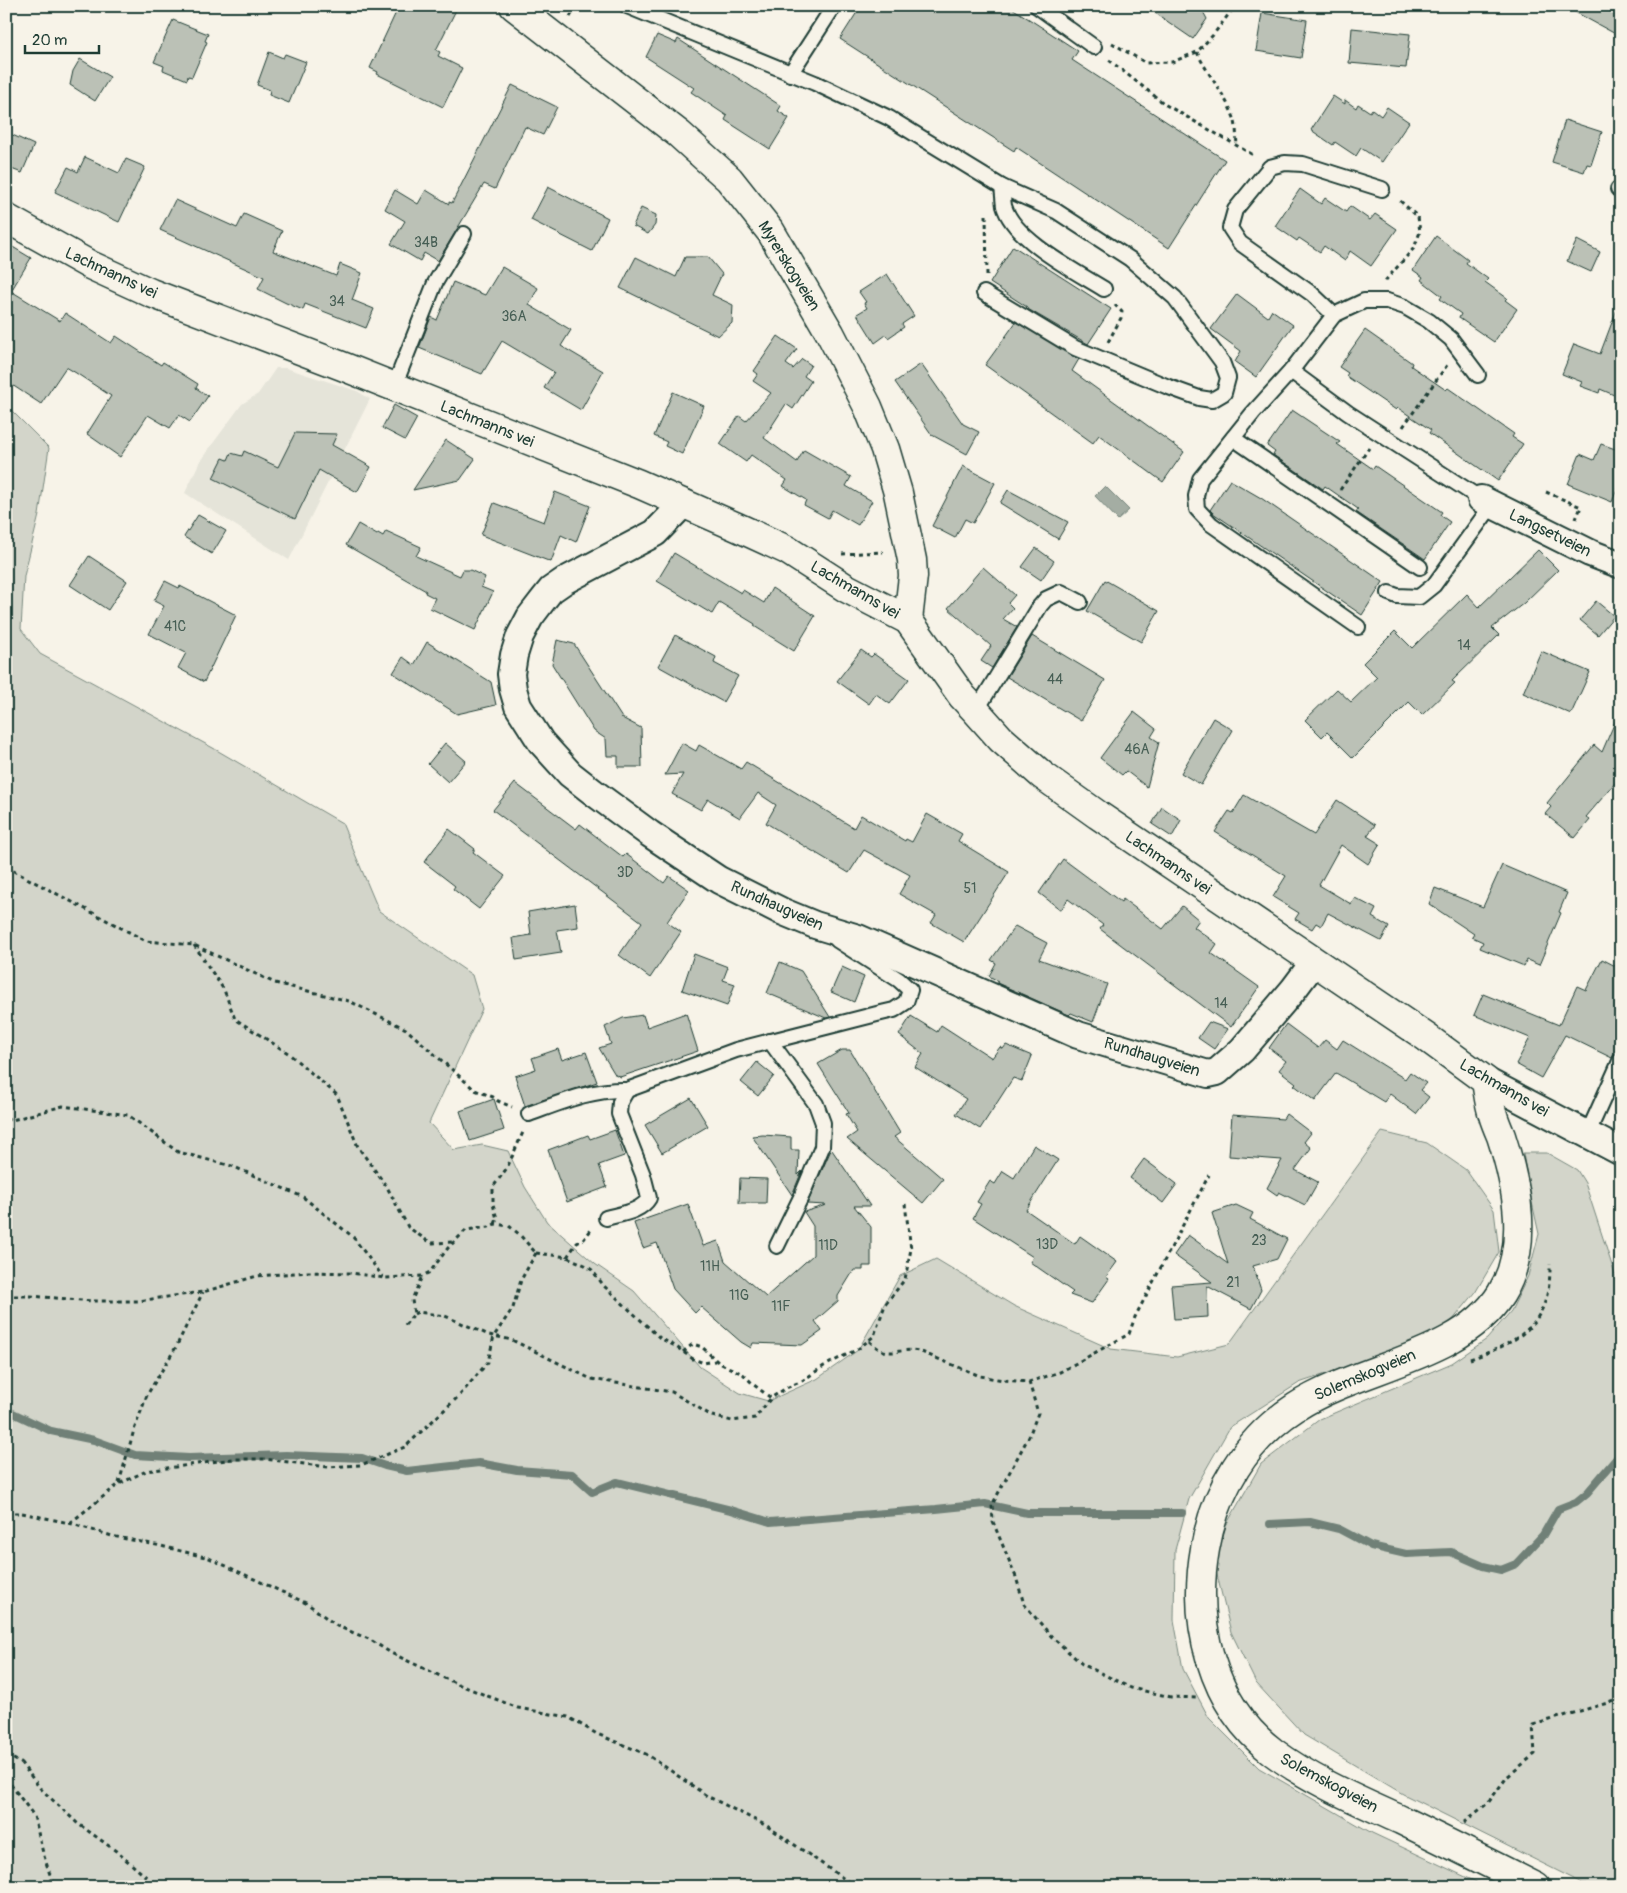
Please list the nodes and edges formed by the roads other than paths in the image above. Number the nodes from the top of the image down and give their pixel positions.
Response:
1 (514, 6) edge
2 (627, 6) edge
3 (834, 6) edge
4 (1037, 6) edge
5 (1094, 47) road end
6 (790, 74) junction
7 (1002, 187) junction
8 (1382, 189) road end
9 (6, 218) edge
10 (464, 234) dead end
11 (984, 293) road end
12 (1107, 295) road end
13 (1334, 315) junction
14 (1291, 371) junction
15 (1478, 375) dead end
16 (394, 387) junction
17 (1233, 438) junction
18 (1486, 502) junction
19 (684, 503) junction
20 (1621, 565) edge
21 (1420, 567) dead end
22 (1389, 593) dead end
23 (1080, 602) dead end
24 (908, 620) junction
25 (1358, 627) dead end
26 (976, 711) junction
27 (815, 926) junction
28 (1314, 962) junction
29 (770, 1041) junction
30 (1621, 1059) edge
31 (1486, 1081) junction
32 (627, 1090) junction
33 (529, 1114) road end
34 (1587, 1135) junction
35 (1621, 1152) edge
36 (606, 1218) road end
37 (777, 1246) dead end
38 (1536, 1887) edge

1 - 24 street, Myrerskogveien
2 - 6 lane
3 - 6 lane
4 - 5 lane
6 - 7 lane
7 - 11 lane
7 - 12 lane
8 - 13 lane
9 - 16 street, Lachmanns vei
10 - 16 lane
13 - 14 lane
13 - 15 lane
14 - 17 lane
14 - 18 lane
16 - 19 street, Lachmanns vei
17 - 21 lane
17 - 25 lane
18 - 20 street, Langsetveien
18 - 22 lane
19 - 24 street, Lachmanns vei
19 - 27 street, Rundhaugveien
23 - 26 lane
24 - 26 street, Lachmanns vei
26 - 28 street, Lachmanns vei
27 - 28 street, Rundhaugveien
27 - 29 lane
28 - 31 street, Lachmanns vei
29 - 32 lane
29 - 37 lane
30 - 34 lane
31 - 34 street, Lachmanns vei
31 - 38 street, Solemskogveien
32 - 33 lane
32 - 36 lane
34 - 35 street, Lachmanns vei

